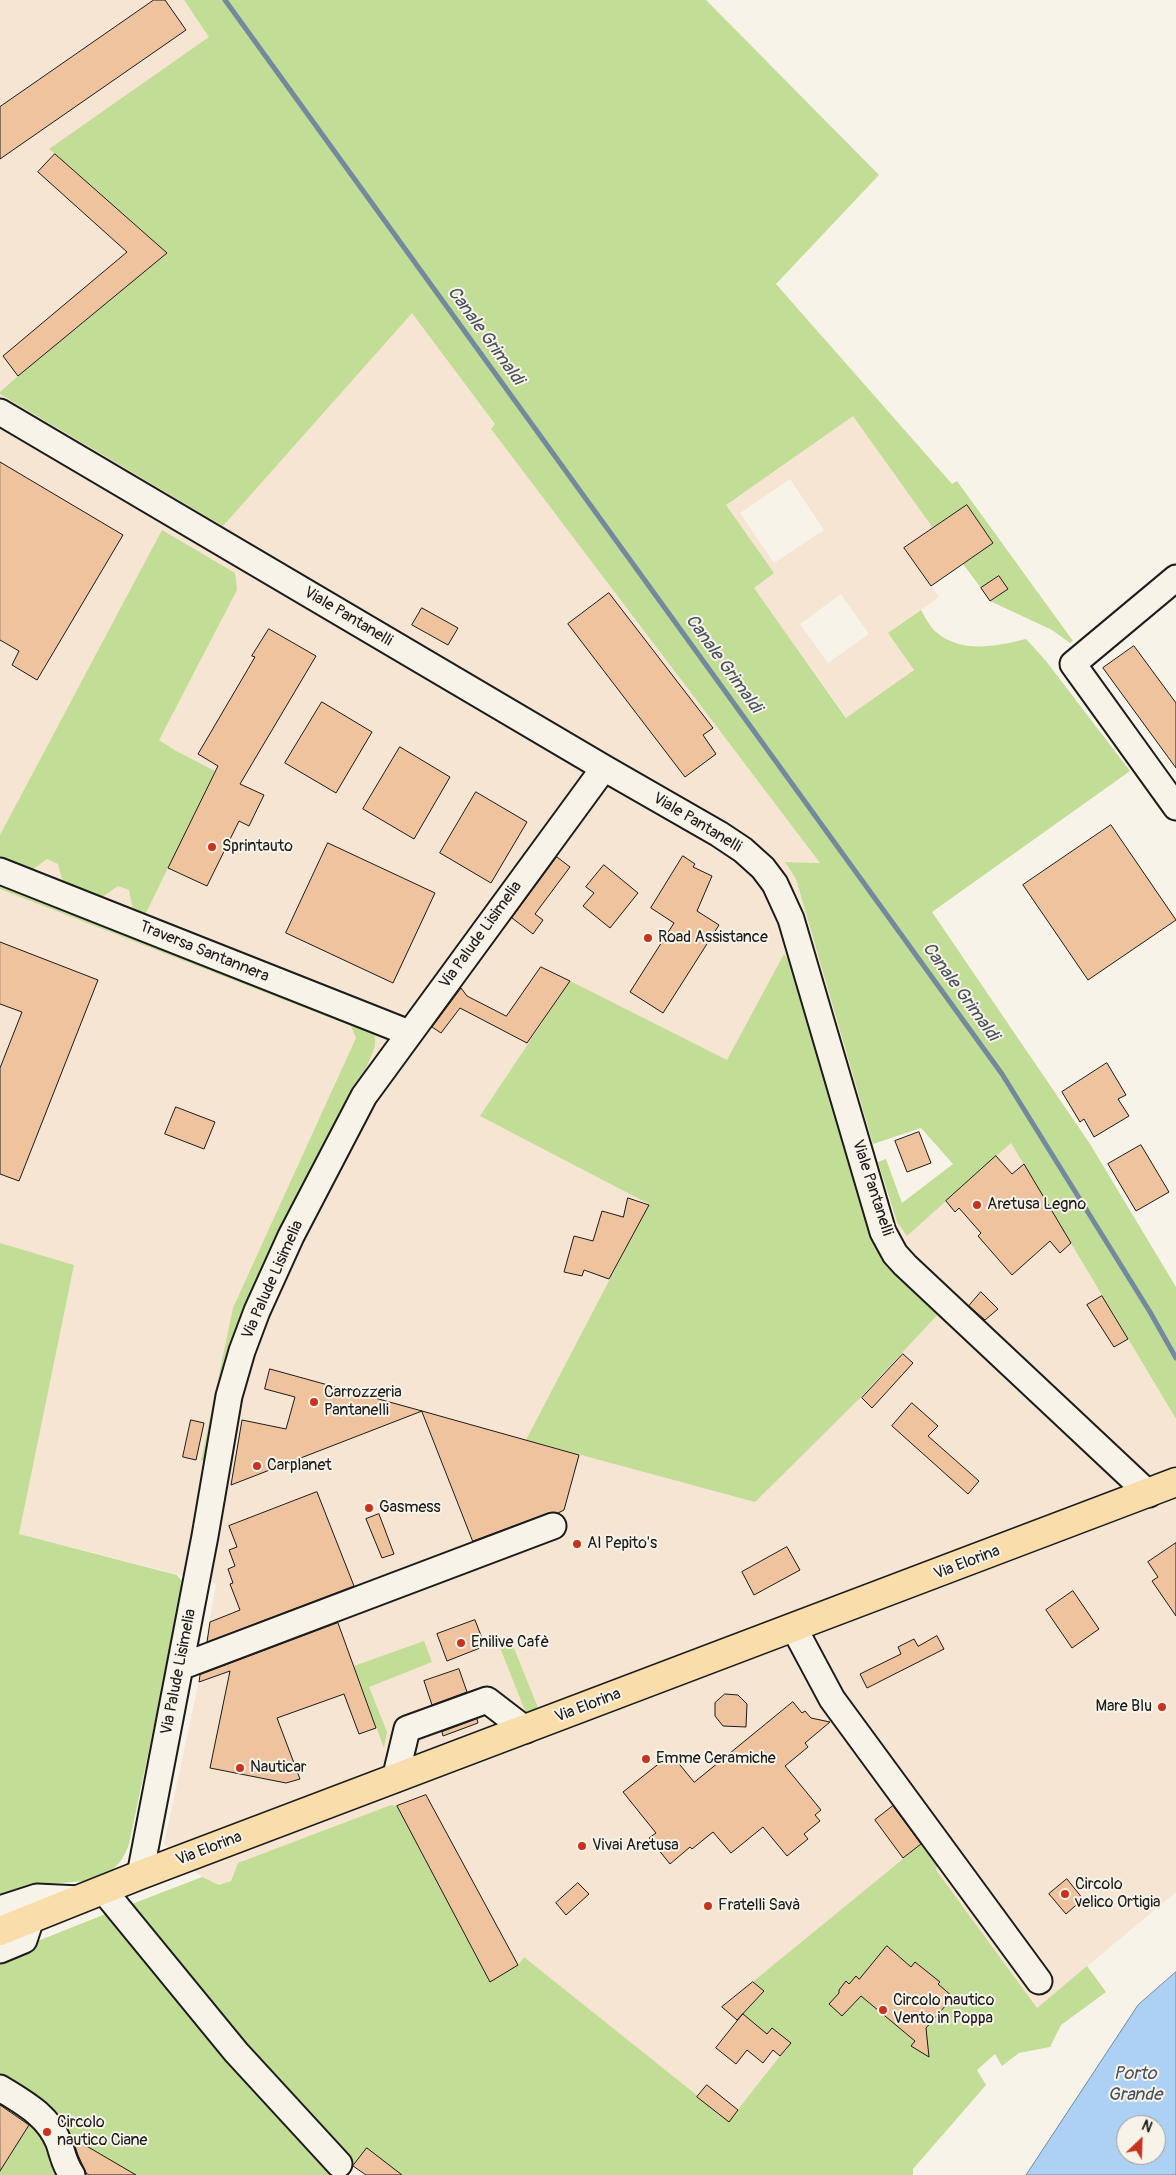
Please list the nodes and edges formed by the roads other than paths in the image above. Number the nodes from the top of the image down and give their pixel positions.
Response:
1 (0, 412) edge
2 (1176, 578) edge
3 (604, 768) junction
4 (1176, 807) edge
5 (0, 871) edge
6 (409, 1033) junction
7 (1176, 1482) edge
8 (1149, 1494) junction
9 (553, 1526) dead end
10 (794, 1628) junction
11 (180, 1667) junction
12 (526, 1730) junction
13 (395, 1779) junction
14 (140, 1875) junction
15 (93, 1895) junction
16 (0, 1909) edge
17 (31, 1919) junction
18 (0, 1931) edge
19 (0, 1950) edge
20 (1039, 1981) dead end
21 (0, 2088) edge
22 (339, 2164) dead end
23 (72, 2175) edge

1 - 3 street, Viale Pantanelli
2 - 4 street
3 - 6 street, Via Palude Lisimelia
3 - 8 street, Viale Pantanelli
5 - 6 street, Traversa Santannera
6 - 11 street, Via Palude Lisimelia
7 - 8 main road, Via Elorina
8 - 10 main road, Via Elorina
9 - 11 street
10 - 12 main road, Via Elorina
10 - 20 street
11 - 14 street, Via Palude Lisimelia
12 - 13 main road, Via Elorina
12 - 13 street
13 - 14 main road, Via Elorina
14 - 15 main road, Via Elorina
15 - 16 street
15 - 17 main road, Via Elorina
15 - 22 street
17 - 18 main road, Via Elorina
17 - 19 street
21 - 23 street

